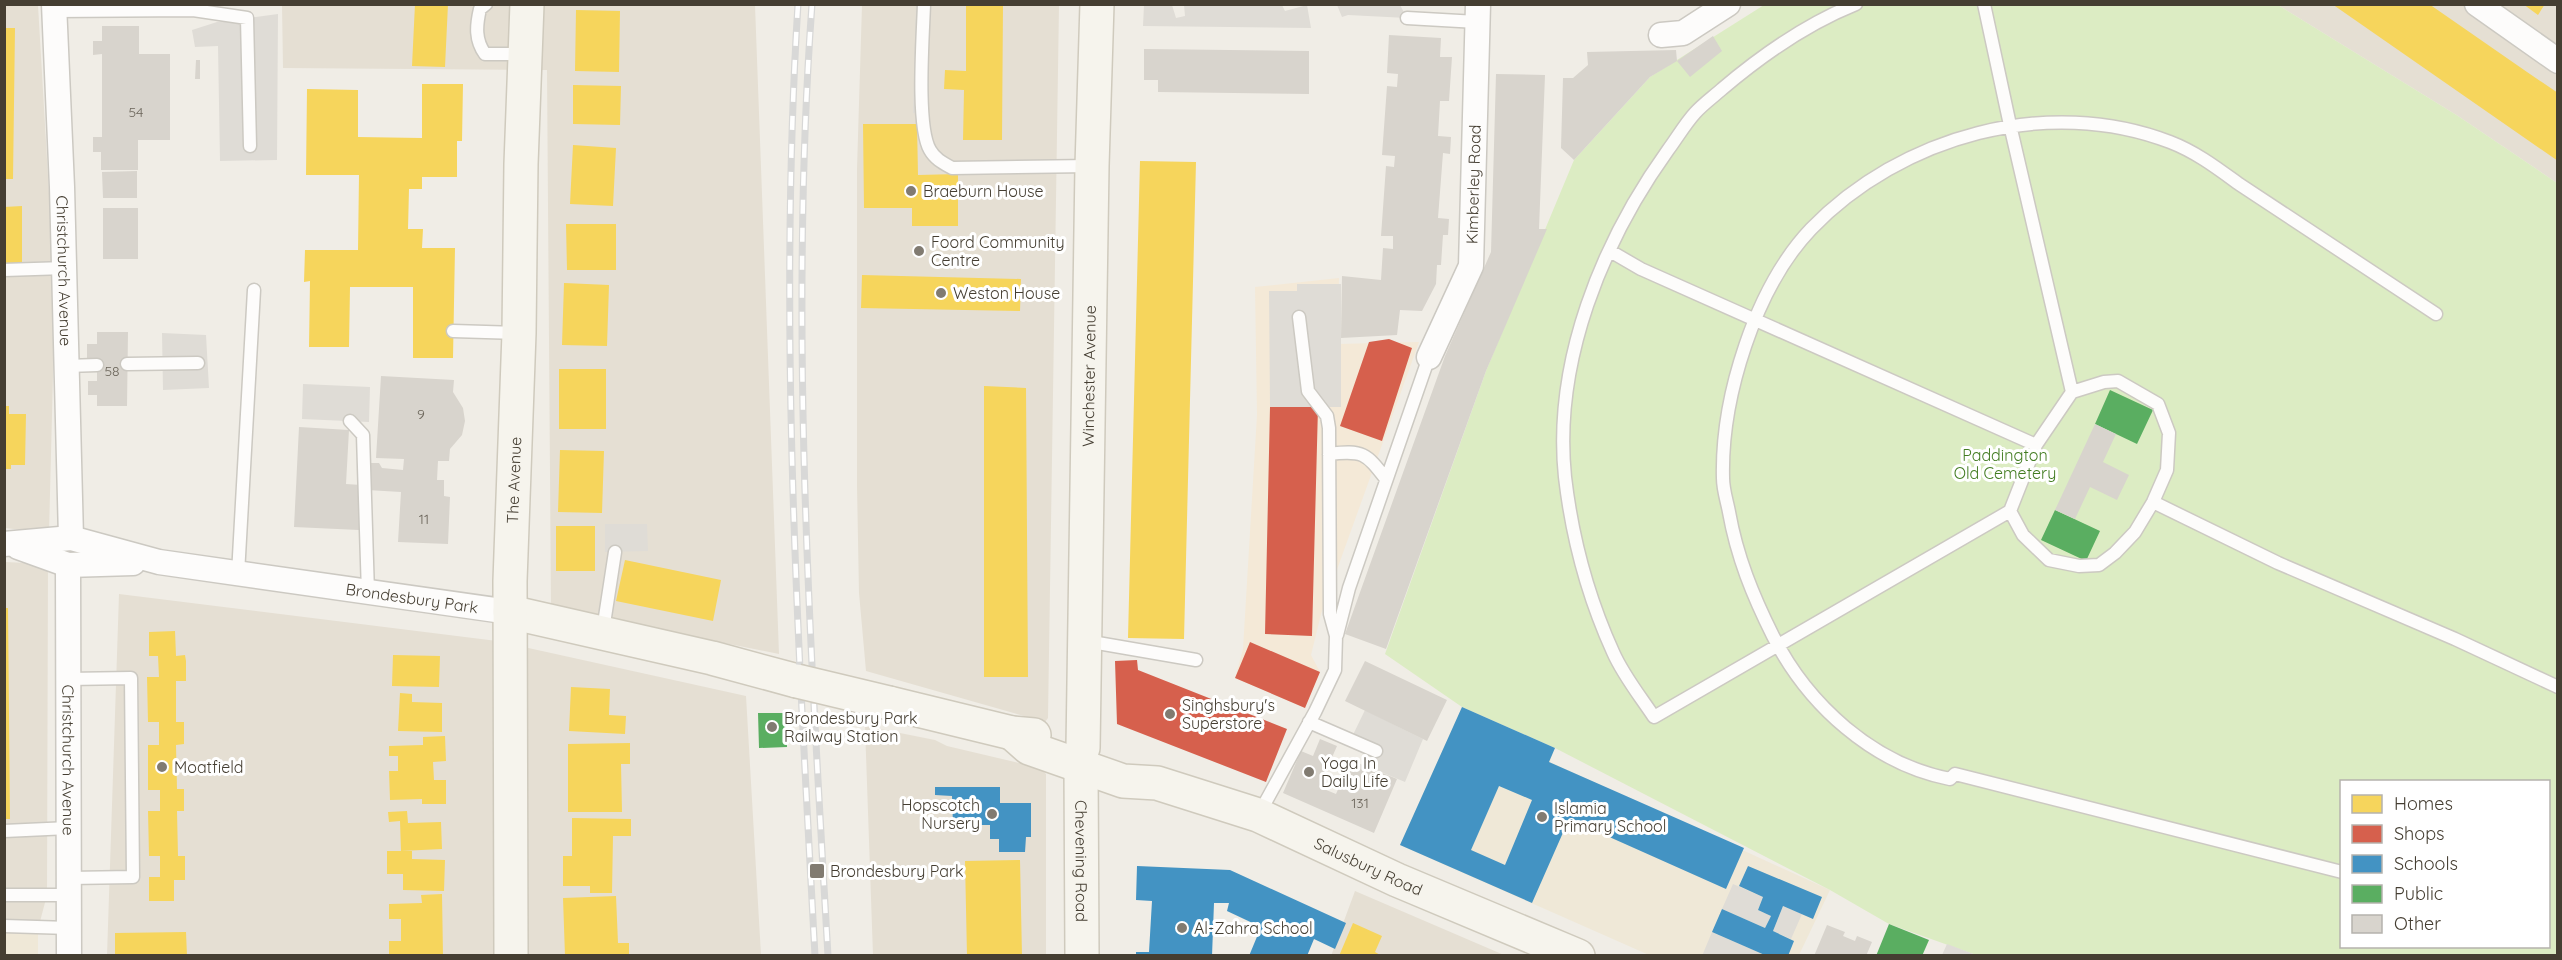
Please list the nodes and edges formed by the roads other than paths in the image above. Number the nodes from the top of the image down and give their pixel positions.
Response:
1 (486, 4) edge
2 (527, 4) edge
3 (924, 4) edge
4 (1097, 4) edge
5 (1728, 4) edge
6 (1856, 4) edge
7 (1984, 4) edge
8 (2477, 4) edge
9 (54, 8) edge
10 (1478, 13) edge
11 (1407, 18) dead end
12 (1661, 34) dead end
13 (525, 54) junction
14 (2558, 60) edge
15 (2010, 125) junction
16 (250, 146) dead end
17 (1092, 166) junction
18 (1610, 251) junction
19 (65, 268) junction
20 (4, 270) edge
21 (254, 290) dead end
22 (2436, 314) dead end
23 (1299, 317) dead end
24 (1755, 320) junction
25 (453, 331) dead end
26 (519, 333) junction
27 (1429, 357) joint
28 (198, 363) dead end
29 (127, 364) dead end
30 (97, 365) dead end
31 (67, 366) junction
32 (2072, 392) junction
33 (350, 421) dead end
34 (2036, 445) junction
35 (1329, 454) junction
36 (1386, 480) junction
37 (2153, 502) junction
38 (2010, 511) junction
39 (71, 538) junction
40 (9, 544) edge
41 (615, 552) dead end
42 (159, 562) junction
43 (68, 565) junction
44 (238, 574) junction
45 (368, 593) junction
46 (510, 612) junction
47 (602, 635) junction
48 (1336, 636) junction
49 (1085, 640) junction
50 (1778, 646) junction
51 (1196, 660) dead end
52 (68, 679) junction
53 (2558, 687) edge
54 (1310, 722) junction
55 (1376, 751) dead end
56 (1082, 757) junction
57 (1258, 815) junction
58 (69, 828) junction
59 (4, 831) edge
60 (2340, 871) edge
61 (69, 886) junction
62 (4, 896) edge
63 (4, 926) edge
64 (69, 928) junction
65 (69, 956) edge
66 (511, 956) edge
67 (1082, 956) edge
68 (1578, 956) edge

1 - 13 lane
2 - 13 street, The Avenue
3 - 17 lane
4 - 17 street, Winchester Avenue
5 - 12 street
6 - 18 lane
7 - 15 lane
8 - 14 street
9 - 16 lane
9 - 19 street, Christchurch Avenue
10 - 11 lane
10 - 27 street, Kimberley Road
13 - 26 street, The Avenue
15 - 22 lane
15 - 24 lane
15 - 32 lane
17 - 49 street, Winchester Avenue
18 - 24 lane
18 - 50 lane
19 - 20 lane
19 - 31 street, Christchurch Avenue
21 - 44 lane
23 - 35 lane
24 - 34 lane
24 - 50 lane
25 - 26 lane
26 - 46 street, The Avenue
27 - 36 lane
28 - 29 lane
30 - 31 lane
31 - 39 street, Christchurch Avenue
32 - 34 lane
32 - 37 lane
33 - 45 lane
34 - 38 lane
35 - 36 lane
35 - 48 lane
36 - 48 lane
37 - 38 lane
37 - 53 lane
38 - 50 lane
39 - 40 street, Brondesbury Park
39 - 42 street, Brondesbury Park
40 - 43 street, Brondesbury Park
41 - 47 lane
42 - 43 street, Brondesbury Park
42 - 44 street, Brondesbury Park
43 - 52 street, Christchurch Avenue
44 - 45 street, Brondesbury Park
45 - 46 street, Brondesbury Park
46 - 47 street, Brondesbury Park
46 - 66 street, The Avenue
47 - 56 street, Brondesbury Park, bridge
48 - 54 lane
49 - 51 lane
49 - 56 street, Winchester Avenue
50 - 60 lane
52 - 58 street, Christchurch Avenue
52 - 61 lane
54 - 55 lane
54 - 57 lane
56 - 57 street, Salusbury Road
56 - 67 street, Chevening Road
57 - 68 street, Salusbury Road
58 - 59 lane
58 - 61 street, Christchurch Avenue
61 - 62 lane
61 - 64 street, Christchurch Avenue
63 - 64 lane
64 - 65 street, Christchurch Avenue

